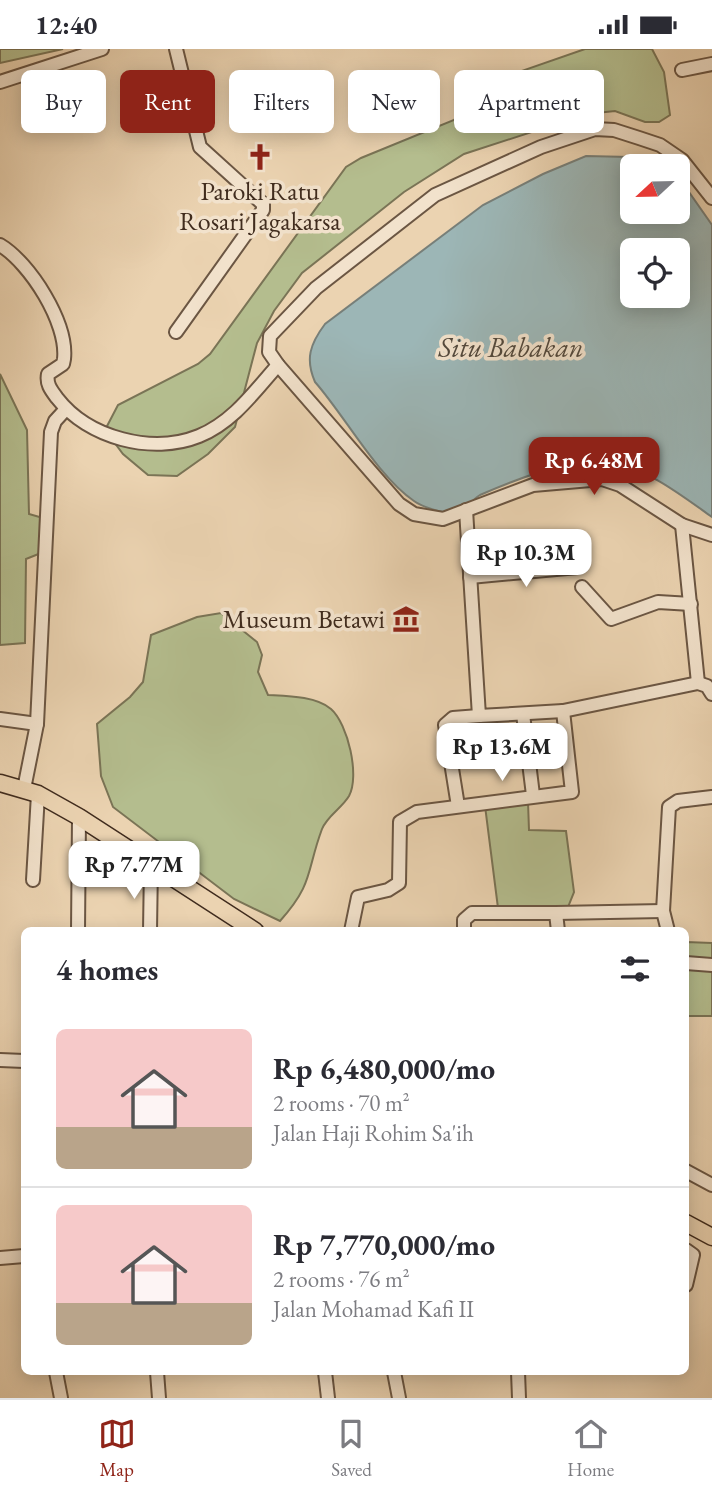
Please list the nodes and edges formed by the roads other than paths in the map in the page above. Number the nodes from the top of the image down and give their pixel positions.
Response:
1 (102, 49) edge
2 (176, 49) edge
3 (712, 64) edge
4 (681, 70) dead end
5 (0, 82) edge
6 (712, 198) edge
7 (0, 245) edge
8 (176, 332) dead end
9 (278, 365) junction
10 (64, 412) junction
11 (466, 510) junction
12 (682, 525) junction
13 (712, 535) edge
14 (578, 567) dead end
15 (470, 577) junction
16 (582, 587) dead end
17 (691, 604) junction
18 (707, 687) edge
19 (563, 711) junction
20 (523, 714) junction
21 (479, 716) junction
22 (0, 719) edge
23 (37, 724) junction
24 (0, 783) edge
25 (31, 792) junction
26 (533, 795) junction
27 (712, 796) edge
28 (458, 806) junction
29 (79, 817) junction
30 (152, 864) junction
31 (33, 880) dead end
32 (663, 911) junction
33 (556, 913) junction
34 (78, 927) edge
35 (150, 927) edge
36 (249, 927) edge
37 (352, 927) edge
38 (464, 927) edge
39 (558, 927) edge
40 (667, 927) edge
41 (689, 964) edge
42 (712, 965) edge
43 (0, 1060) edge
44 (21, 1061) edge
45 (689, 1173) edge
46 (712, 1185) edge
47 (689, 1226) edge
48 (712, 1237) edge
49 (689, 1252) edge
50 (21, 1257) edge
51 (0, 1258) edge
52 (689, 1272) edge
53 (57, 1375) edge
54 (158, 1375) edge
55 (325, 1375) edge
56 (395, 1375) edge
57 (518, 1375) edge
58 (61, 1398) edge
59 (159, 1398) edge
60 (328, 1398) edge
61 (400, 1398) edge
62 (519, 1398) edge

1 - 5 street
2 - 8 street
3 - 4 street
6 - 9 street
7 - 10 street
9 - 10 street
9 - 11 street
10 - 23 street
11 - 12 street
11 - 15 street
12 - 13 street
12 - 17 street
14 - 15 street
15 - 21 street
16 - 17 street
17 - 18 street
18 - 19 street
19 - 20 street
19 - 26 street
20 - 21 street
20 - 26 street
21 - 28 street
22 - 23 street
23 - 25 street
24 - 25 main road
25 - 29 main road
25 - 31 street
26 - 28 street
27 - 32 street
28 - 37 street
29 - 30 main road
29 - 34 street
30 - 35 street
30 - 36 main road
32 - 33 street
32 - 40 street
33 - 38 street
33 - 39 street
41 - 42 street
43 - 44 street
45 - 46 street
47 - 48 main road
49 - 52 street
50 - 51 street
53 - 58 street
54 - 59 street
55 - 60 street
56 - 61 street
57 - 62 street

